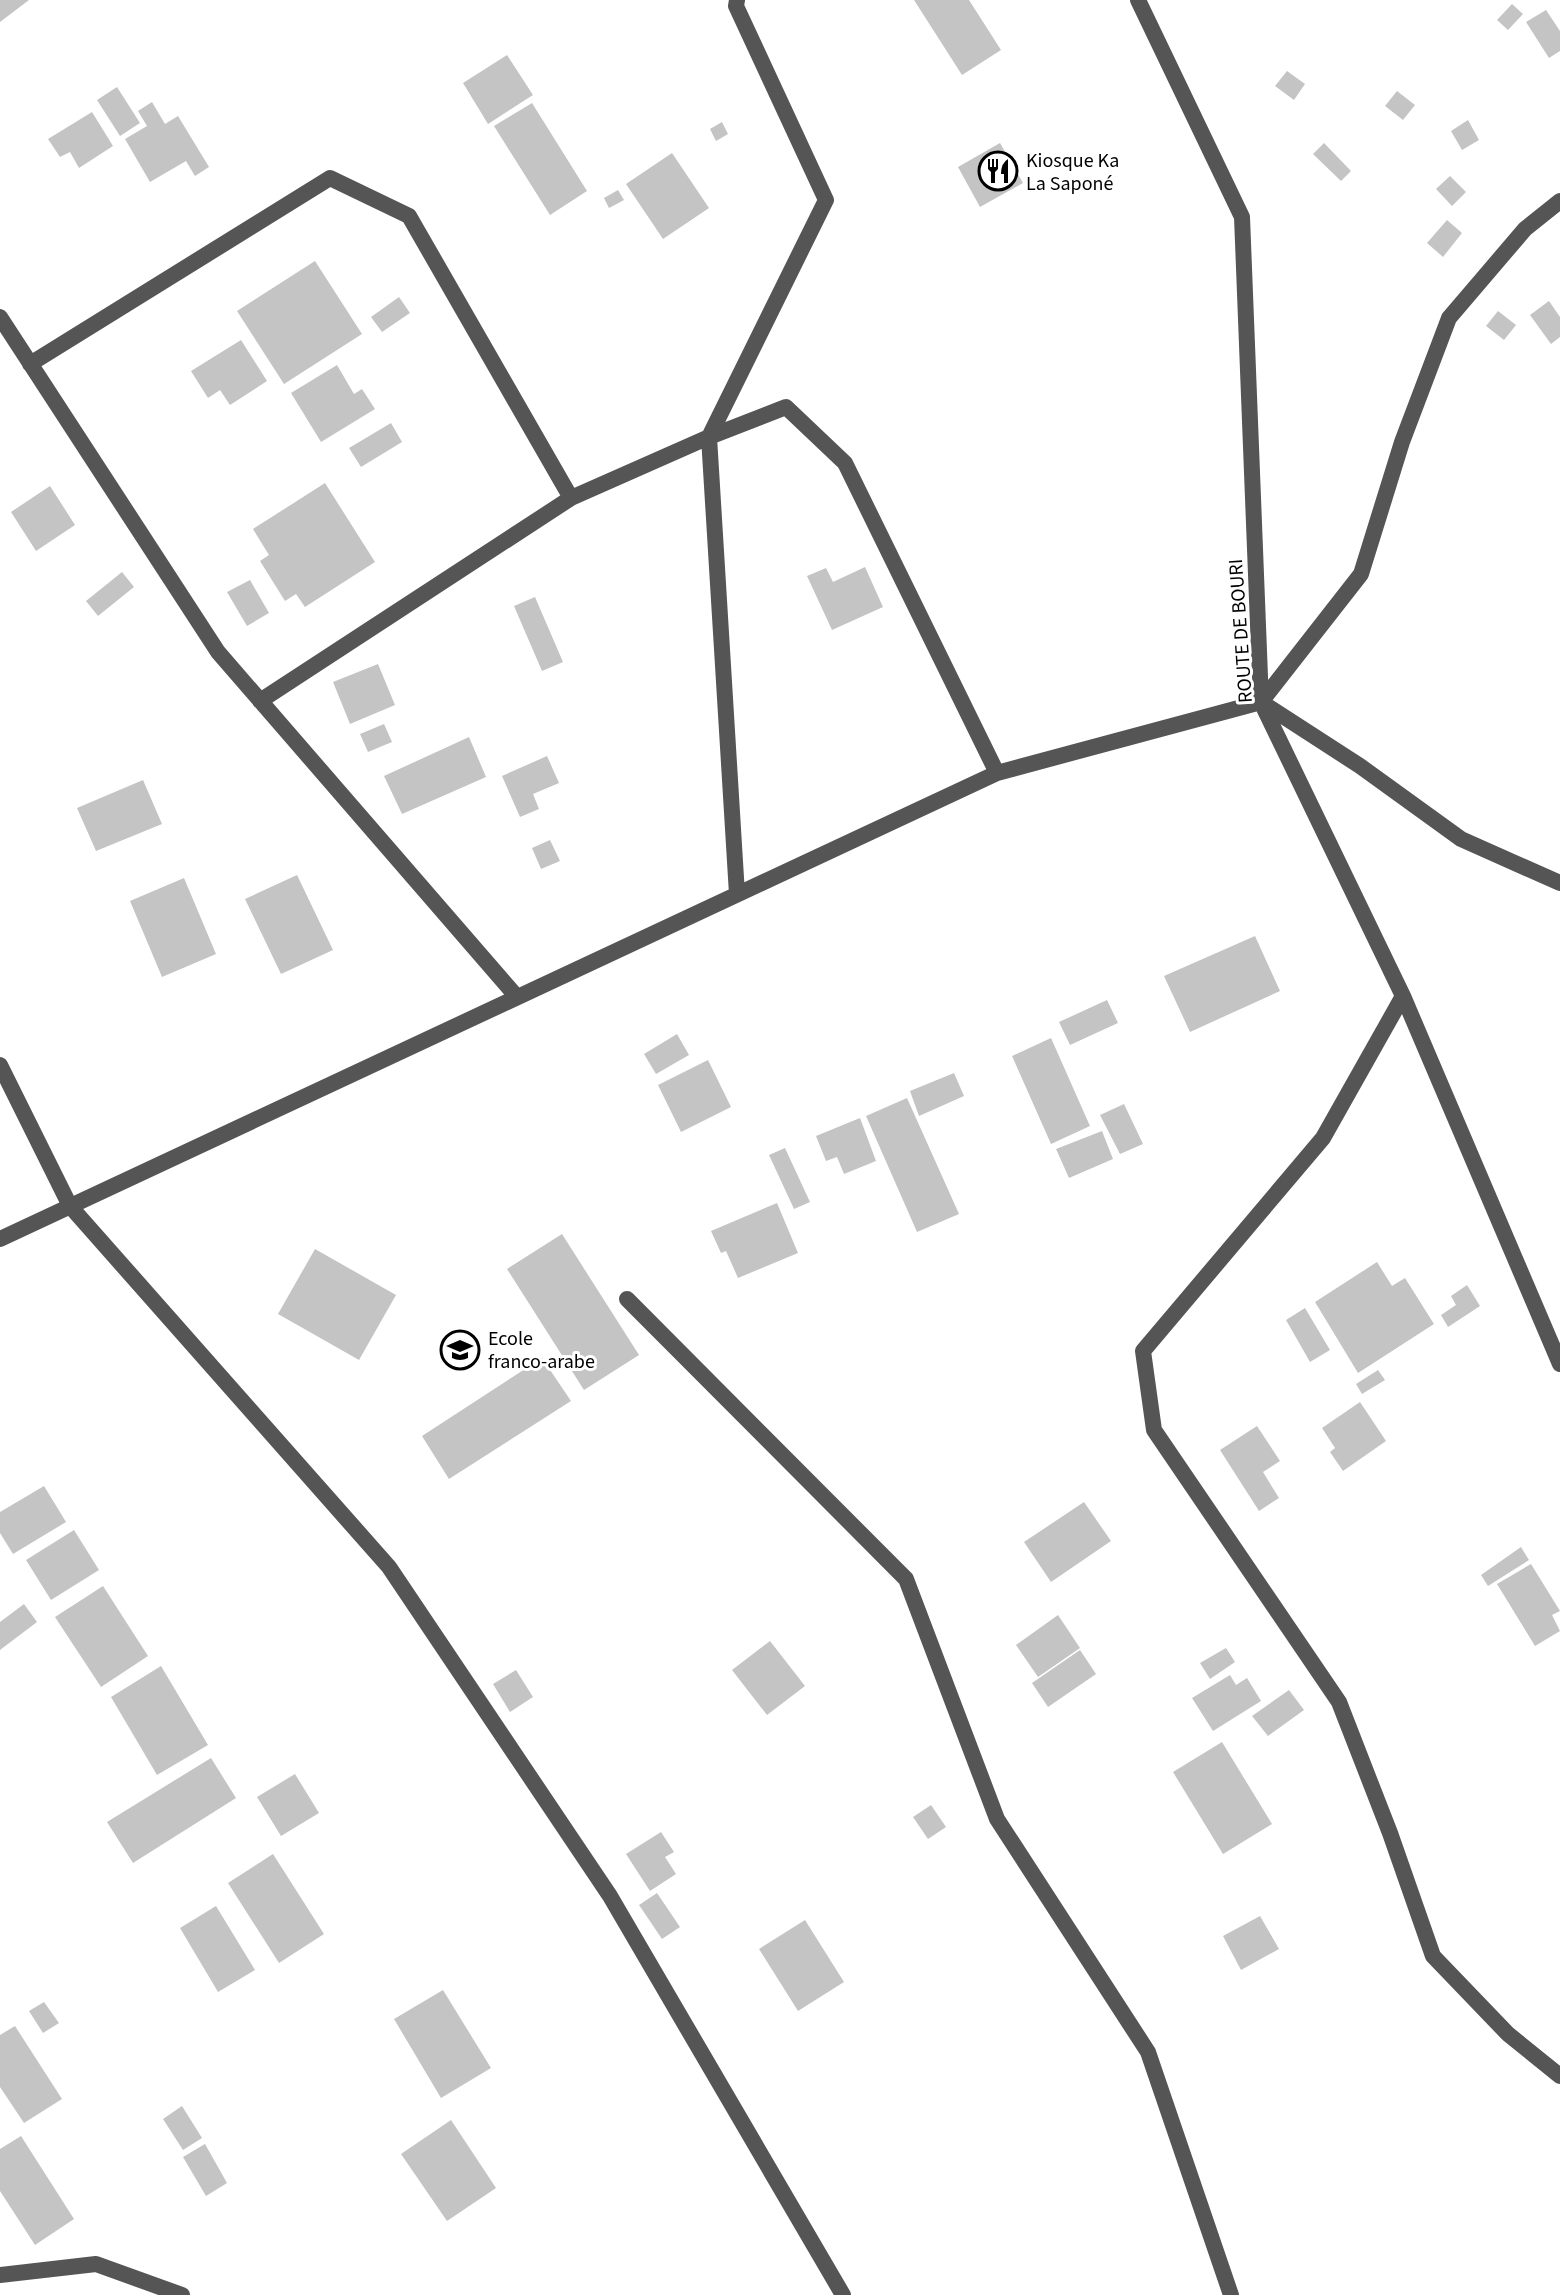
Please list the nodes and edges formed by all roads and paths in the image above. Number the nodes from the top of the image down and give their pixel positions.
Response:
1 (737, 0) edge
2 (1138, 0) edge
3 (1560, 201) edge
4 (0, 317) edge
5 (30, 364) junction
6 (709, 437) junction
7 (571, 498) junction
8 (260, 701) junction
9 (1261, 702) junction
10 (997, 773) junction
11 (1560, 883) edge
12 (737, 894) junction
13 (1403, 996) junction
14 (517, 997) junction
15 (0, 1065) edge
16 (70, 1206) junction
17 (0, 1239) edge
18 (627, 1299) dead end
19 (1560, 1364) edge
20 (1560, 2076) edge
21 (0, 2275) edge
22 (182, 2295) edge
23 (843, 2295) edge
24 (1231, 2295) edge

1 - 6 street
2 - 9 street, ROUTE DE BOURI
3 - 9 street
4 - 5 street
5 - 7 street
5 - 8 street
6 - 7 street
6 - 10 street
6 - 12 street
7 - 8 street
8 - 14 street
9 - 10 street
9 - 11 street
9 - 13 street, ROUTE DE BOURI
10 - 12 street
12 - 14 street
13 - 19 street, ROUTE DE BOURI
13 - 20 street
14 - 16 street
15 - 16 street
16 - 17 street
16 - 23 street
18 - 24 street
21 - 22 street

